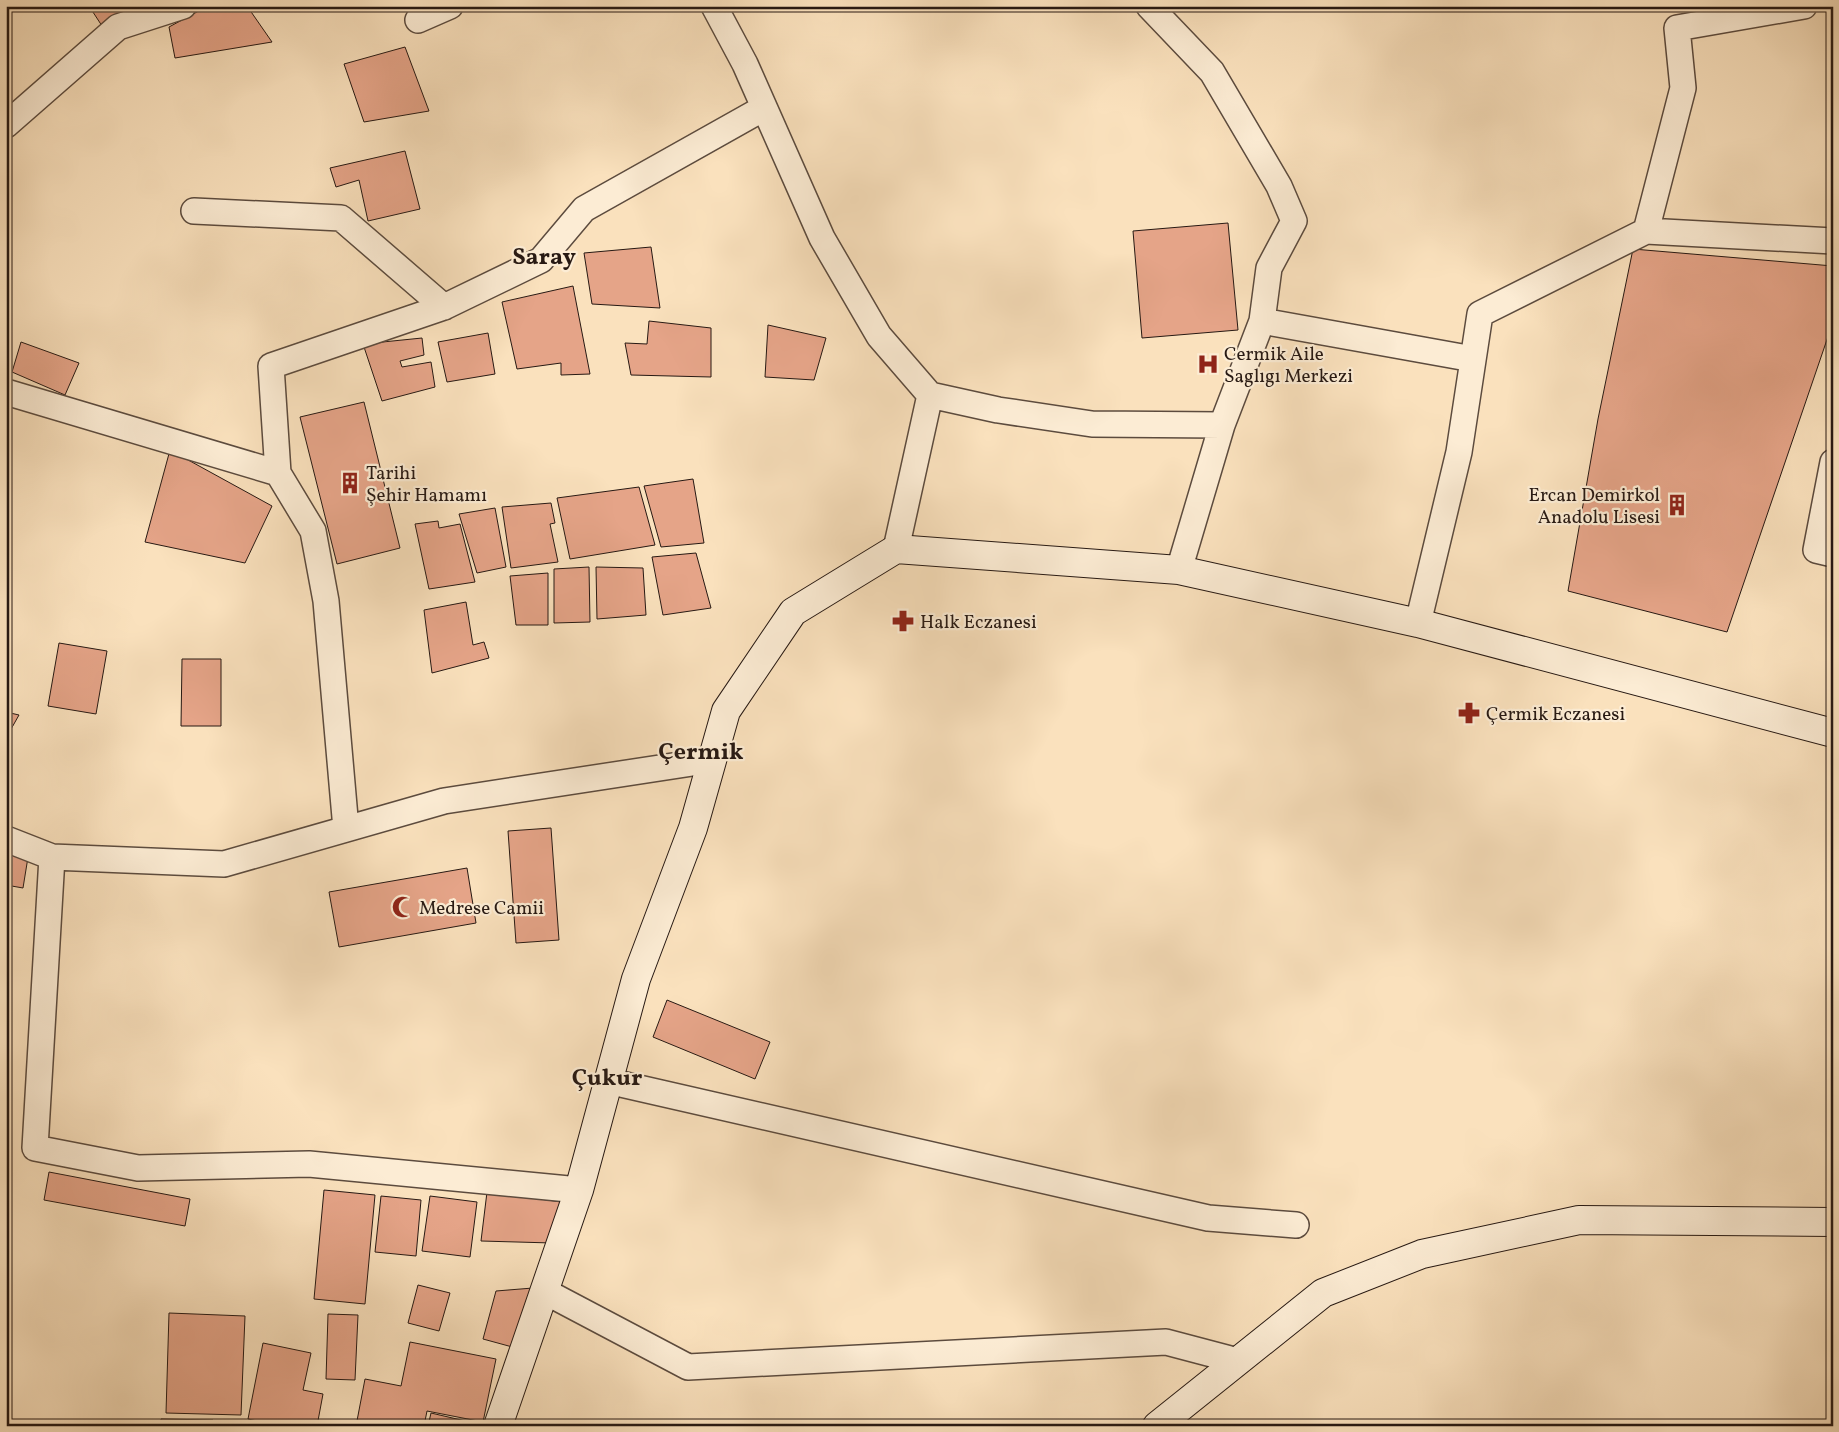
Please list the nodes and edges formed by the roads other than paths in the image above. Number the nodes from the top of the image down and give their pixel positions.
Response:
1 (183, 6) edge
2 (450, 6) edge
3 (714, 6) edge
4 (1149, 6) edge
5 (1804, 6) edge
6 (418, 20) dead end
7 (764, 108) junction
8 (6, 125) edge
9 (194, 211) dead end
10 (1646, 231) junction
11 (1833, 241) edge
12 (444, 307) junction
13 (1262, 321) junction
14 (1472, 359) junction
15 (6, 392) edge
16 (930, 395) junction
17 (1222, 426) junction
18 (1833, 462) edge
19 (278, 473) junction
20 (896, 549) junction
21 (1833, 554) edge
22 (1179, 570) junction
23 (1418, 623) junction
24 (1833, 733) edge
25 (712, 760) junction
26 (346, 829) junction
27 (6, 839) edge
28 (52, 857) junction
29 (608, 1081) junction
30 (579, 1190) junction
31 (1833, 1222) edge
32 (1296, 1225) dead end
33 (544, 1290) junction
34 (1238, 1361) junction
35 (498, 1426) edge
36 (1157, 1426) edge

1 - 8 street
2 - 6 street
3 - 7 street
4 - 13 street
5 - 10 street
7 - 12 street
7 - 16 street
9 - 12 street
10 - 11 street
10 - 14 street
12 - 19 street
13 - 14 street
13 - 17 street
14 - 23 street
15 - 19 street
16 - 17 street
16 - 20 street
17 - 22 street
18 - 21 street
19 - 26 street
20 - 22 street
20 - 25 street
22 - 23 street
23 - 24 street
25 - 26 street
25 - 29 street
26 - 28 street
27 - 28 street
28 - 30 street
29 - 30 street
29 - 32 street
30 - 33 street
31 - 34 street
33 - 34 street
33 - 35 street
34 - 36 street

